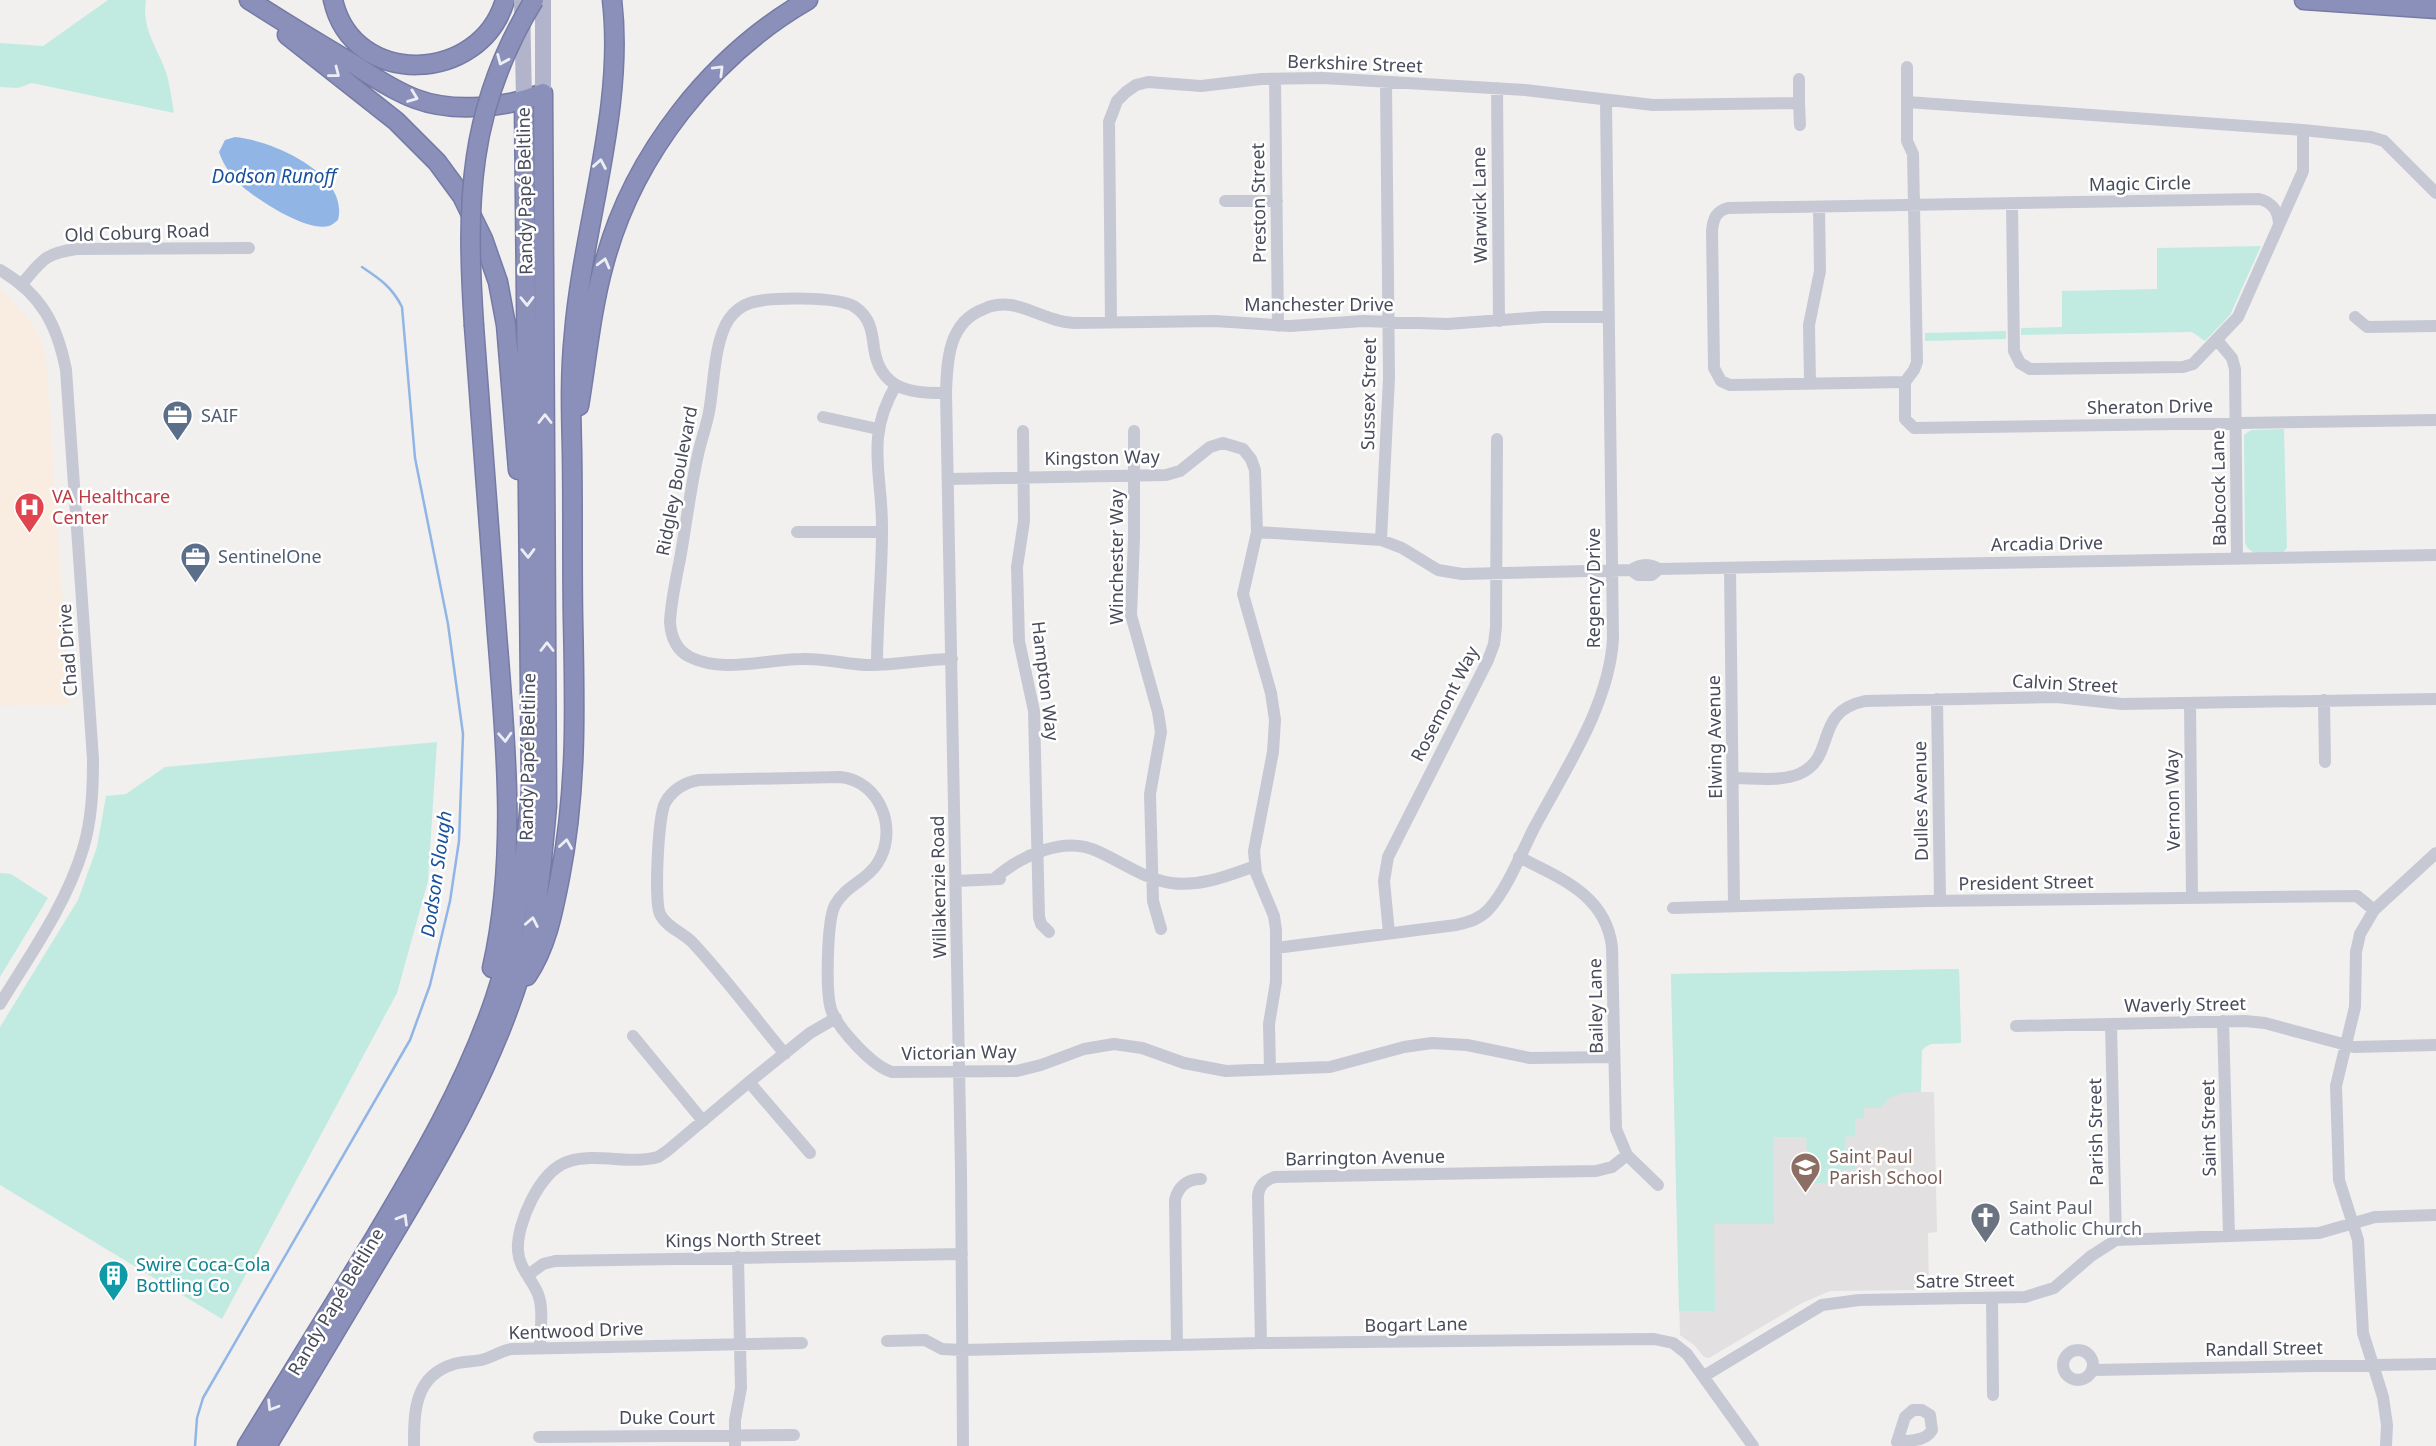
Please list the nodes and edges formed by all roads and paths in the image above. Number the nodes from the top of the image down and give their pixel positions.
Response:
1 (243, 0) edge
2 (248, 0) edge
3 (333, 0) edge
4 (505, 0) edge
5 (522, 0) edge
6 (534, 0) edge
7 (543, 0) edge
8 (612, 0) edge
9 (2304, 0) edge
10 (805, 2) edge
11 (2436, 9) edge
12 (1907, 67) dead end
13 (1275, 79) junction
14 (1799, 79) dead end
15 (1386, 82) junction
16 (1497, 88) junction
17 (542, 93) junction
18 (524, 101) junction
19 (1606, 102) junction
20 (1907, 102) junction
21 (1799, 103) junction
22 (1800, 125) dead end
23 (2302, 130) junction
24 (2434, 187) edge
25 (1226, 201) dead end
26 (1276, 201) junction
27 (2012, 204) junction
28 (1914, 205) junction
29 (1819, 206) junction
30 (2279, 225) junction
31 (249, 248) dead end
32 (0, 270) edge
33 (22, 284) junction
34 (1608, 317) junction
35 (2355, 317) dead end
36 (1499, 321) junction
37 (1388, 322) junction
38 (1111, 323) junction
39 (1278, 326) junction
40 (2436, 326) edge
41 (958, 329) joint
42 (2217, 340) junction
43 (1905, 382) junction
44 (1810, 383) junction
45 (897, 385) junction
46 (946, 393) junction
47 (823, 417) dead end
48 (2436, 420) edge
49 (2235, 424) junction
50 (878, 429) junction
51 (1023, 431) dead end
52 (1134, 431) dead end
53 (1497, 439) dead end
54 (572, 451) junction
55 (1134, 476) junction
56 (1023, 478) junction
57 (948, 479) junction
58 (527, 508) junction
59 (883, 532) junction
60 (1257, 532) junction
61 (797, 533) dead end
62 (1381, 540) junction
63 (2436, 555) edge
64 (2237, 558) junction
65 (1730, 568) junction
66 (1612, 570) junction
67 (1497, 573) junction
68 (680, 650) junction
69 (668, 659) dead end
70 (952, 659) junction
71 (877, 665) junction
72 (1937, 699) junction
73 (2436, 699) edge
74 (2324, 700) junction
75 (2190, 703) junction
76 (2325, 762) dead end
77 (1732, 778) junction
78 (2436, 853) edge
79 (1032, 856) junction
80 (1520, 857) junction
81 (1255, 866) junction
82 (1152, 879) junction
83 (956, 881) junction
84 (2192, 897) junction
85 (1940, 901) junction
86 (1734, 905) junction
87 (1674, 908) dead end
88 (2374, 910) junction
89 (1161, 929) dead end
90 (1049, 932) dead end
91 (1389, 933) junction
92 (1276, 948) junction
93 (512, 999) junction
94 (0, 1004) edge
95 (836, 1018) junction
96 (2223, 1021) junction
97 (2111, 1024) junction
98 (2016, 1026) dead end
99 (633, 1036) dead end
100 (2346, 1045) junction
101 (2436, 1045) edge
102 (785, 1054) junction
103 (1614, 1057) junction
104 (1270, 1069) junction
105 (960, 1072) junction
106 (750, 1082) junction
107 (703, 1121) junction
108 (810, 1153) dead end
109 (1627, 1155) junction
110 (1201, 1178) dead end
111 (1658, 1185) dead end
112 (2436, 1215) edge
113 (2354, 1225) junction
114 (381, 1227) junction
115 (2229, 1235) junction
116 (2116, 1240) junction
117 (962, 1254) junction
118 (738, 1257) junction
119 (528, 1275) junction
120 (1992, 1299) junction
121 (887, 1341) dead end
122 (802, 1343) dead end
123 (1261, 1343) junction
124 (740, 1344) junction
125 (1177, 1345) junction
126 (540, 1348) junction
127 (962, 1350) junction
128 (2374, 1364) junction
129 (2436, 1364) edge
130 (2092, 1370) dead end
131 (1704, 1376) junction
132 (1993, 1395) dead end
133 (794, 1435) dead end
134 (539, 1437) dead end
135 (735, 1441) edge
136 (247, 1446) edge
137 (267, 1446) edge
138 (414, 1446) edge
139 (963, 1446) edge
140 (1753, 1446) edge
141 (2386, 1446) edge

1 -> 58 highway
2 -> 18 highway
3 - 4 highway
5 - 18 main road, Randy Papé Beltline
6 -> 114 highway, bridge
7 - 17 main road, Randy Papé Beltline
54 -> 8 highway
9 - 11 highway
54 -> 10 highway
12 - 20 street
13 - 15 street, Berkshire Street
13 - 26 street, Preston Street
13 - 38 street, Berkshire Street
14 - 21 street
15 - 16 street, Berkshire Street
15 - 37 street, Sussex Street
16 - 19 street, Berkshire Street
16 - 36 street, Warwick Lane
17 - 18 highway
93 -> 17 highway, Randy Papé Beltline
18 -> 58 highway, Randy Papé Beltline
19 - 21 street, Berkshire Street
19 - 34 street, Regency Drive
20 - 23 street
20 - 28 street
21 - 22 street
23 - 24 street
23 - 30 street
25 - 26 street
26 - 39 street, Preston Street
27 - 28 street, Magic Circle
27 - 30 street, Magic Circle
27 - 42 street
28 - 29 street, Magic Circle
28 - 43 street
29 - 44 street
29 - 44 street, Magic Circle
30 - 42 street
31 - 33 street, Old Coburg Road
32 - 33 street
33 - 94 street, Chad Drive
34 - 36 street, Manchester Drive
34 - 66 street, Regency Drive
35 - 40 street
36 - 37 street, Manchester Drive
37 - 39 street, Manchester Drive
37 - 62 street, Sussex Street
38 - 39 street, Manchester Drive
38 - 41 street, Manchester Drive
41 - 46 street, Willakenzie Road
42 - 49 street, Babcock Lane
43 - 44 street
43 - 49 street, Sheraton Drive
45 - 46 street
45 - 50 street
45 - 68 street, Ridgley Boulevard
46 - 57 street, Willakenzie Road
47 - 50 street
48 - 49 street, Sheraton Drive
49 - 64 street, Babcock Lane
50 - 59 street
51 - 56 street, Hampton Way
52 - 55 street, Winchester Way
53 - 67 street, Rosemont Way
93 -> 54 highway
55 - 56 street, Kingston Way
55 - 60 street, Kingston Way
55 - 82 street, Winchester Way
56 - 57 street, Kingston Way
56 - 79 street, Hampton Way
57 - 70 street, Willakenzie Road
58 -> 114 highway, Randy Papé Beltline
59 - 61 street
59 - 71 street
60 - 62 street, Arcadia Drive
60 - 81 street, Kingston Way
62 - 67 street, Arcadia Drive
63 - 64 street, Arcadia Drive
64 - 65 street, Arcadia Drive
65 - 66 street, Arcadia Drive
65 - 77 street, Elwing Avenue
66 - 67 street, Arcadia Drive
66 - 80 street, Regency Drive
67 - 91 street, Rosemont Way
68 - 69 street
68 - 71 street
70 - 71 street
70 - 83 street, Willakenzie Road
72 - 75 street, Calvin Street
72 - 77 street, Calvin Street
72 - 85 street, Dulles Avenue
73 - 74 street, Calvin Street
74 - 75 street, Calvin Street
74 - 76 street
75 - 84 street, Vernon Way
77 - 86 street, Elwing Avenue
78 - 88 street
79 - 82 street
79 - 83 street
79 - 90 street, Hampton Way
80 - 91 street, Regency Drive
80 - 103 street, Bailey Lane
81 - 82 street
81 - 92 street
82 - 89 street, Winchester Way
83 - 105 street, Willakenzie Road
84 - 85 street, President Street
84 - 88 street, President Street
85 - 86 street, President Street
86 - 87 street, President Street
88 - 100 street
91 - 92 street, Regency Drive
92 - 104 street
137 -> 93 highway, Randy Papé Beltline
95 - 102 street
95 - 102 street, Victorian Way
95 - 105 street, Victorian Way
96 - 97 street, Waverly Street
96 - 100 street, Waverly Street
96 - 115 street, Saint Street
97 - 98 street, Waverly Street
97 - 116 street, Parish Street
99 - 107 street
100 - 101 street, Waverly Street
100 - 113 street
102 - 106 street
103 - 104 street, Victorian Way
103 - 109 street, Bailey Lane
104 - 105 street, Victorian Way
105 - 117 street, Willakenzie Road
106 - 107 street
106 - 108 street
107 - 119 street
109 - 111 street, Bailey Lane
109 - 123 street, Barrington Avenue
110 - 125 street
112 - 113 street
113 - 115 street
113 - 128 street
114 -> 136 highway, Randy Papé Beltline
115 - 116 street
116 - 120 street, Satre Street
117 - 118 street, Kings North Street
117 - 127 street, Willakenzie Road
118 - 119 street, Kings North Street
118 - 124 street
119 - 126 street
120 - 131 street, Satre Street
120 - 132 street
121 - 127 street, Bogart Lane
122 - 124 street, Kentwood Drive
123 - 125 street, Bogart Lane
123 - 131 street, Bogart Lane
124 - 126 street, Kentwood Drive
124 - 135 street
125 - 127 street, Bogart Lane
126 - 138 street, Kentwood Drive
127 - 139 street, Willakenzie Road
128 - 129 street, Randall Street
128 - 130 street, Randall Street
128 - 141 street
131 - 140 street
133 - 135 street, Duke Court
134 - 135 street, Duke Court

